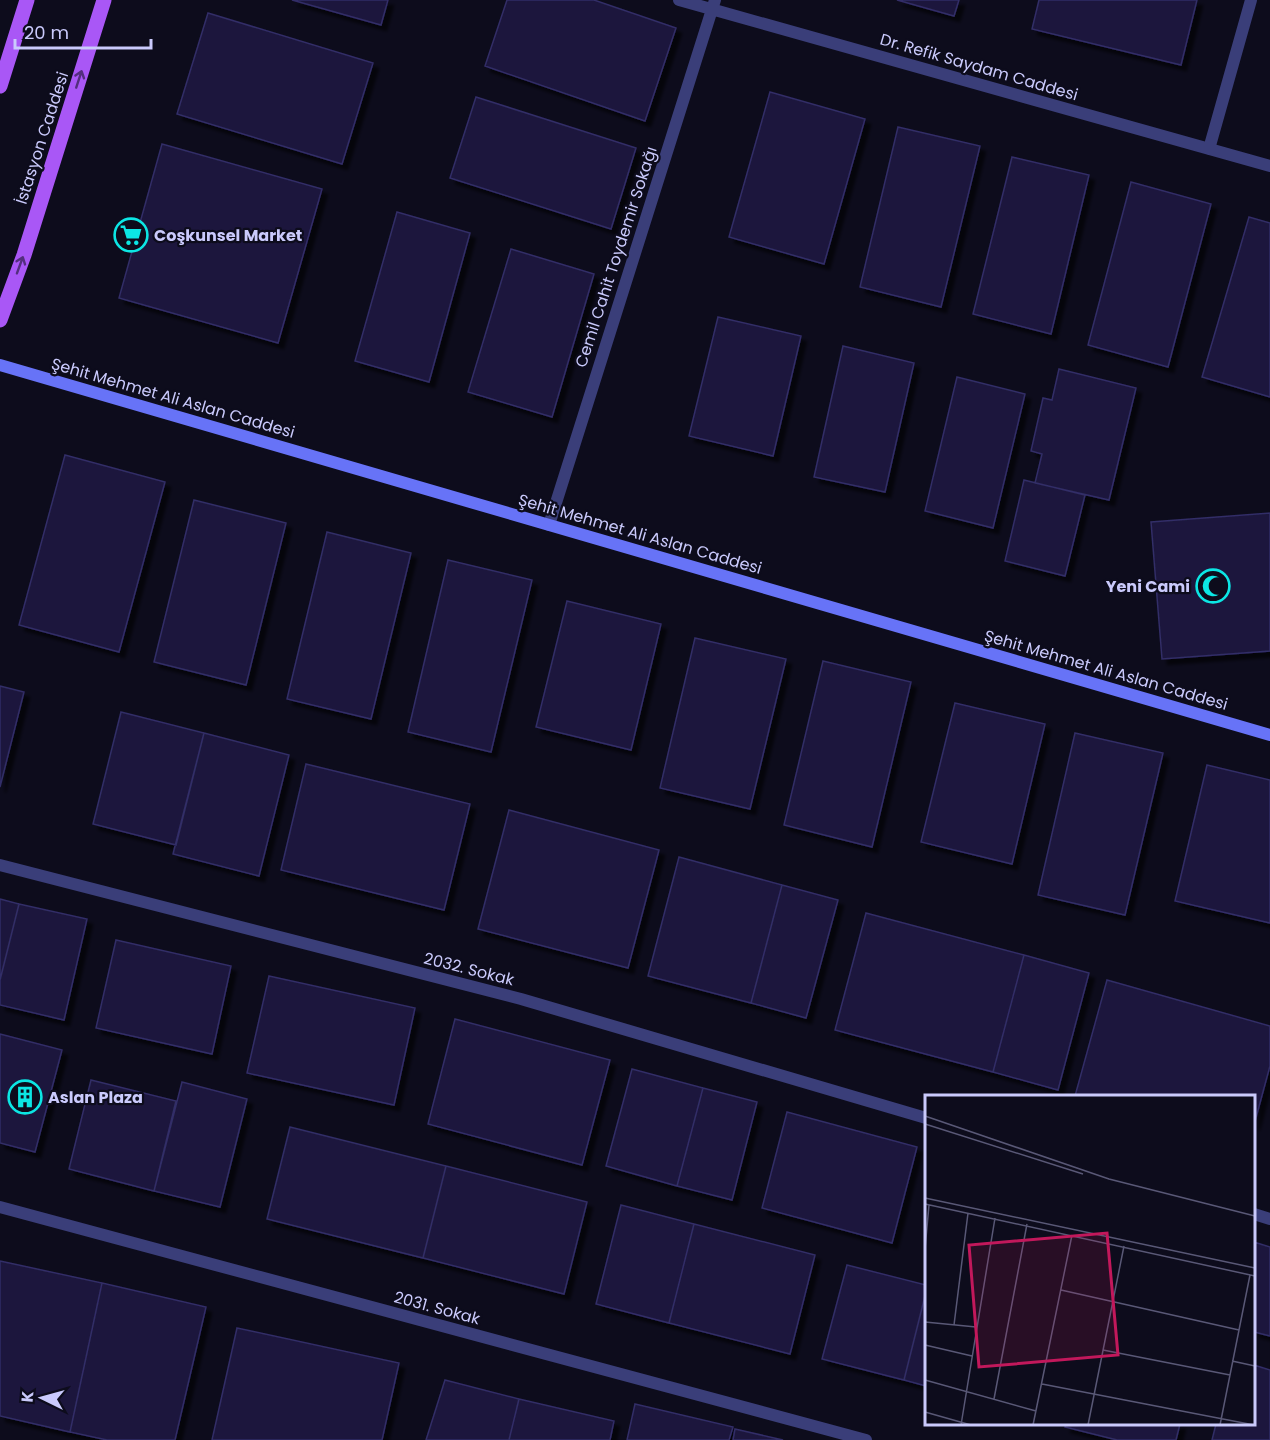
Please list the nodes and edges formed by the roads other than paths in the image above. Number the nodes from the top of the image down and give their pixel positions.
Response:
1 (27, 0) edge
2 (104, 0) edge
3 (679, 0) edge
4 (1251, 0) edge
5 (714, 5) edge
6 (0, 86) edge
7 (1209, 149) junction
8 (1270, 166) edge
9 (0, 320) edge
10 (0, 365) edge
11 (549, 525) junction
12 (1270, 735) edge
13 (0, 865) edge
14 (925, 1117) edge
15 (0, 1207) edge
16 (1255, 1214) edge
17 (1270, 1219) edge
18 (849, 1438) edge
19 (866, 1440) edge

1 - 6 main road
9 -> 2 main road, İstasyon Caddesi
3 - 5 street, Dr. Refik Saydam Caddesi
4 - 7 street
5 - 7 street, Dr. Refik Saydam Caddesi
5 - 11 street, Cemil Cahit Toydemir Sokağı
7 - 8 street, Dr. Refik Saydam Caddesi
10 - 11 street, Şehit Mehmet Ali Aslan Caddesi
11 - 12 street, Şehit Mehmet Ali Aslan Caddesi
13 - 14 street, 2032. Sokak
15 - 18 street, 2031. Sokak
16 - 17 street
18 - 19 street, 2031. Sokak

